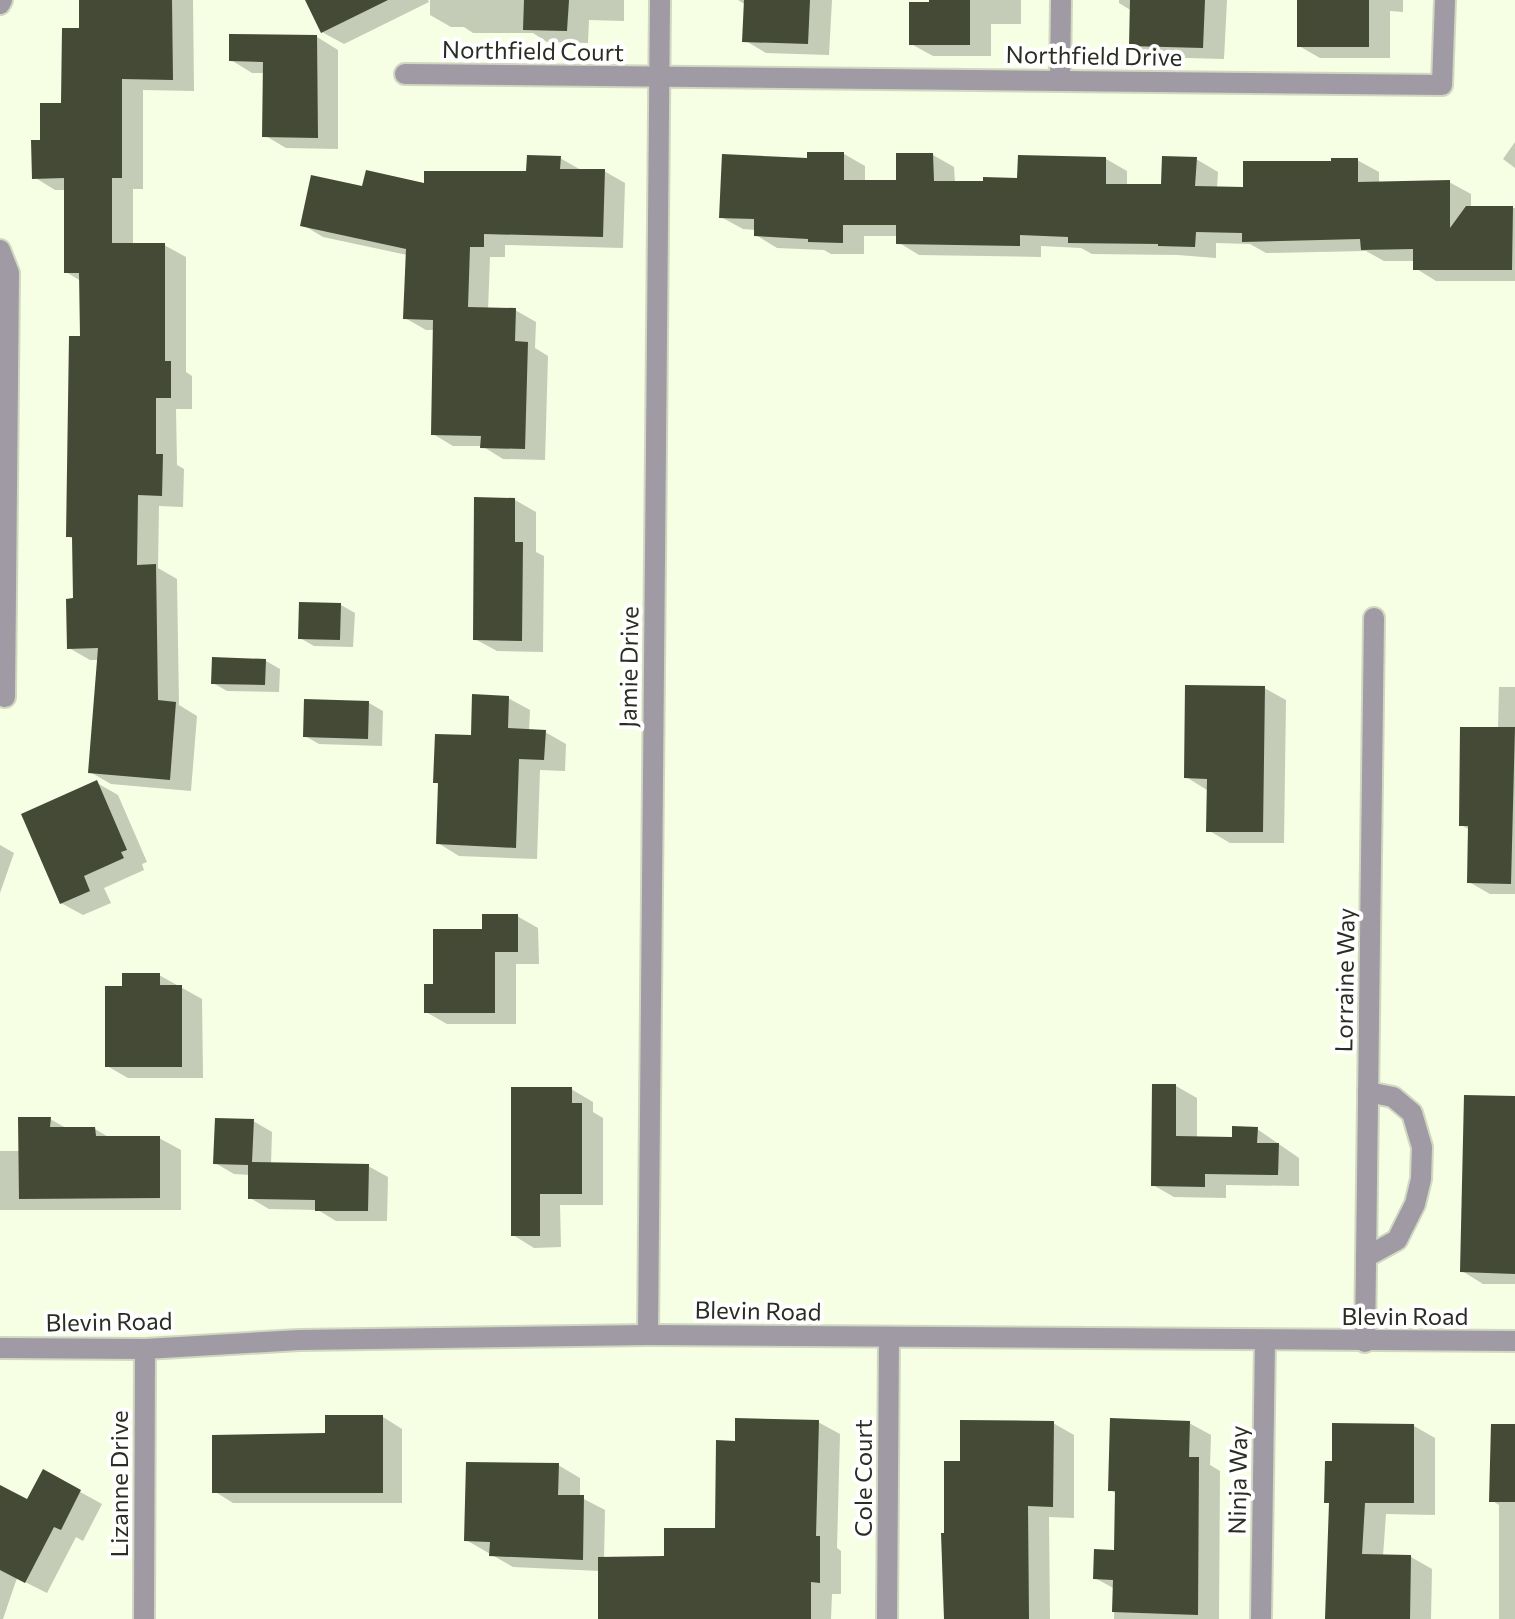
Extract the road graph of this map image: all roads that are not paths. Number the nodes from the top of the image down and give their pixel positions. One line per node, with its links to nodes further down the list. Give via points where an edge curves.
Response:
1 (660, 0): 5 (street, Jamie Drive)
2 (1061, 0): 6 (street)
3 (1445, 0): 6 (street, Northfield Drive, via 1442,85)
4 (405, 74): 5 (street, Northfield Court)
5 (659, 77): 6 (street, Northfield Drive); 12 (street, Jamie Drive)
6 (1060, 81)
7 (0, 250): 9 (street, via 9,273)
8 (1374, 618): 10 (street, Lorraine Way)
9 (5, 697)
10 (1368, 1092): 11 (street, Lorraine Way); 11 (street, via 1393,1097 1412,1113 1422,1147 1421,1179 1397,1240)
11 (1366, 1257): 16 (street, Lorraine Way)
12 (648, 1335): 13 (street, Blevin Road); 18 (street, Blevin Road, via 299,1340)
13 (889, 1337): 14 (street, Blevin Road); 20 (street, Cole Court)
14 (1265, 1341): 16 (street, Blevin Road); 21 (street, Ninja Way)
15 (1515, 1341): 16 (street, Blevin Road)
16 (1365, 1342)
17 (0, 1348): 18 (street, Blevin Road)
18 (145, 1349): 19 (street, Lizanne Drive)
19 (144, 1619)
20 (887, 1619)
21 (1261, 1619)

